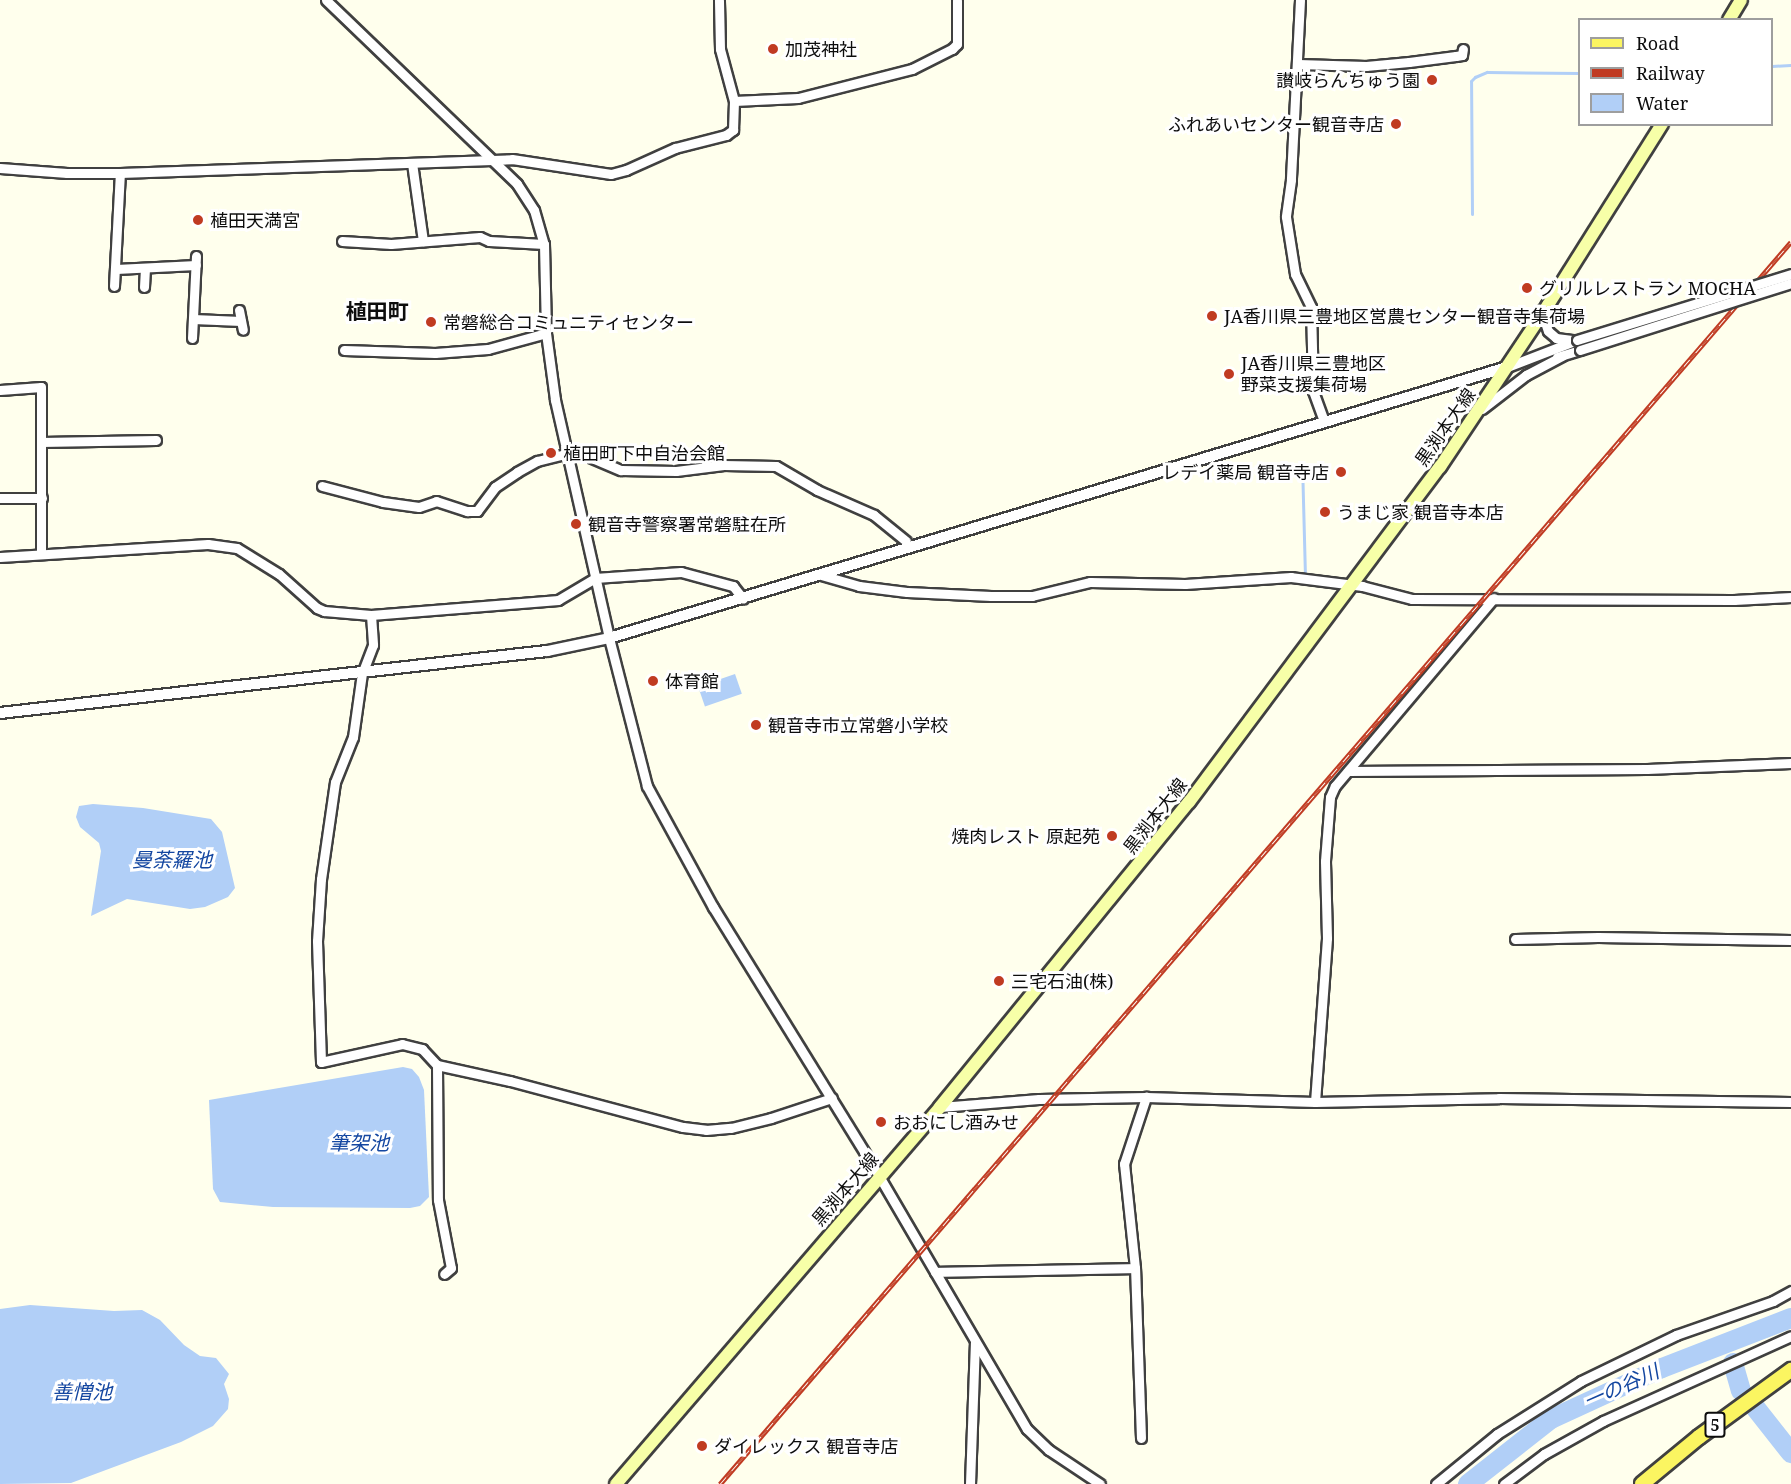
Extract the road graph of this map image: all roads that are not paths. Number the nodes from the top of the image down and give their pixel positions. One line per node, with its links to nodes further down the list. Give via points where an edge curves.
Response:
1 (326, 0): 11 (street)
2 (719, 0): 9 (street, via 720,50)
3 (957, 0): 9 (street, via 957,44 912,69 798,98)
4 (1299, 0): 8 (street)
5 (1742, 0): 6 (main road)
6 (1730, 18)
7 (1463, 49): 8 (street, via 1462,55 1456,57 1409,63)
8 (1298, 64): 37 (street, via 1286,217 1295,274 1311,306 1313,391)
9 (734, 101): 11 (street, via 733,130 726,135 675,148 611,174 512,159)
10 (1661, 126): 24 (main road, 黒渕本大線)
11 (493, 161): 12 (street); 17 (street, via 527,198 540,223)
12 (412, 163): 14 (street); 16 (street)
13 (0, 168): 14 (street)
14 (120, 173): 19 (street)
15 (342, 241): 16 (street)
16 (423, 241): 17 (street, via 480,237 489,241)
17 (544, 243): 27 (street)
18 (145, 268): 19 (street); 23 (street); 26 (street, via 196,261)
19 (116, 270): 22 (street)
20 (1791, 274): 30 (street, bridge)
21 (1791, 283): 30 (street, bridge)
22 (114, 286)
23 (144, 287)
24 (1548, 305): 28 (main road, 黒渕本大線); 30 (street, via 1548,331)
25 (239, 310): 26 (street, via 242,326)
26 (193, 319): 29 (street)
27 (546, 333): 31 (street, via 488,349 435,353); 40 (street)
28 (1527, 336): 33 (street, via 1525,353); 34 (main road, 黒渕本大線)
29 (192, 338)
30 (1578, 345): 32 (street); 33 (street)
31 (344, 350)
32 (1562, 356): 34 (street); 36 (street, via 1526,375)
33 (1534, 357): 34 (street)
34 (1507, 367): 36 (main road, 黒渕本大線); 37 (street)
35 (0, 390): 39 (street, via 41,387)
36 (1476, 414): 49 (main road, 黒渕本大線)
37 (1324, 421): 47 (street)
38 (156, 440): 39 (street)
39 (41, 442): 43 (street)
40 (567, 454): 41 (street, via 537,461 517,472 495,487 477,511 436,501 419,507 383,502); 44 (street, via 585,455 621,470 776,466 817,490 874,515); 48 (street)
41 (322, 486)
42 (0, 498): 43 (street)
43 (42, 498): 45 (street)
44 (906, 541)
45 (41, 554): 46 (street); 53 (street, via 208,544 237,548 279,574 317,608)
46 (0, 557)
47 (821, 575): 49 (street, via 869,587 991,596 1032,596 1090,582 1185,584 1291,577); 52 (street)
48 (595, 578): 52 (street, via 681,572 733,586); 53 (street, via 558,600); 54 (street)
49 (1352, 584): 51 (street, via 1412,600); 66 (main road, 黒渕本大線, via 1189,802)
50 (1791, 597): 51 (street)
51 (1494, 598): 58 (street)
52 (743, 599): 54 (street)
53 (371, 615): 55 (street, via 373,645)
54 (609, 638): 55 (street, via 547,651); 63 (street, via 638,760 657,807 713,907)
55 (362, 673): 56 (street); 61 (street, via 353,737 335,782 321,879 317,941 321,1062 402,1044 422,1049)
56 (0, 713)
57 (1791, 764): 58 (street)
58 (1348, 771): 64 (street, via 1330,797 1325,861 1327,938)
59 (1515, 939): 60 (street)
60 (1791, 940)
61 (437, 1065): 63 (street, via 706,1130 771,1118); 70 (street, via 438,1200 451,1268)
62 (1146, 1097): 64 (street); 66 (street); 68 (street, via 1124,1164)
63 (832, 1098): 67 (street)
64 (1315, 1102): 65 (street, via 1499,1098)
65 (1791, 1102)
66 (940, 1107): 67 (main road, 黒渕本大線)
67 (879, 1176): 69 (street); 76 (main road, 黒渕本大線)
68 (1135, 1268): 69 (street); 75 (street)
69 (935, 1272): 73 (street)
70 (444, 1274)
71 (1791, 1291): 79 (street, via 1676,1335 1581,1381 1497,1434)
72 (1791, 1336): 80 (street, via 1603,1421 1544,1454)
73 (975, 1342): 77 (street); 78 (street, via 1036,1441)
74 (1791, 1370): 81 (main road, 5)
75 (1141, 1438)
76 (616, 1484)
77 (970, 1484)
78 (1100, 1484)
79 (1436, 1484)
80 (1504, 1484)
81 (1642, 1484)

